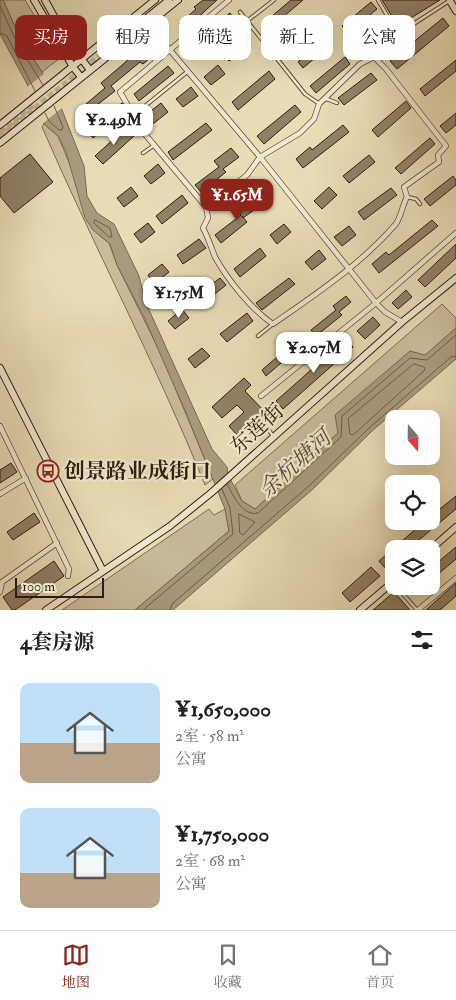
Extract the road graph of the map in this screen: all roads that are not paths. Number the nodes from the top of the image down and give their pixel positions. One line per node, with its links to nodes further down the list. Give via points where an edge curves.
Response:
1 (34, 0): 27 (street)
2 (45, 0): 13 (street)
3 (155, 0): 21 (street)
4 (162, 0): 5 (street, via 117,40)
5 (169, 0)
6 (178, 0): 14 (street)
7 (229, 0): 20 (street)
8 (274, 0): 17 (lane)
9 (378, 0): 16 (lane)
10 (451, 0): 11 (street); 18 (lane)
11 (456, 11)
12 (240, 12): 15 (lane)
13 (54, 15)
14 (158, 15)
15 (242, 15)
16 (387, 15)
17 (251, 18)
18 (415, 23)
19 (251, 26): 32 (lane, via 305,94)
20 (169, 50): 29 (street)
21 (87, 56)
22 (82, 60): 27 (street); 28 (street)
23 (102, 60): 28 (street)
24 (157, 60): 33 (street, via 120,92)
25 (368, 60): 32 (street)
26 (377, 60): 39 (street, via 446,146 438,155 439,162 404,187)
27 (73, 67): 30 (street); 34 (street)
28 (90, 70): 30 (street)
29 (188, 71): 33 (lane); 38 (street)
30 (82, 77): 35 (street)
31 (337, 103): 32 (lane, via 327,99)
32 (319, 104): 38 (street, via 314,119 300,133)
33 (134, 115): 36 (street)
34 (0, 125)
35 (0, 143)
36 (154, 145): 37 (lane); 41 (street)
37 (143, 153)
38 (260, 157): 41 (street, via 247,174); 43 (street)
39 (407, 197): 40 (lane, via 416,199); 43 (street, via 396,223)
40 (420, 204)
41 (206, 207): 47 (street, via 208,218 203,228 215,257 240,294)
42 (456, 233): 45 (street)
43 (349, 270): 45 (street); 47 (street)
44 (456, 278): 46 (street, 东莲街)
45 (376, 303): 46 (street); 50 (street)
46 (402, 322): 53 (street, 东莲街)
47 (273, 324): 48 (lane)
48 (258, 336)
49 (0, 368): 60 (street)
50 (261, 396)
51 (263, 422): 53 (lane)
52 (0, 426): 54 (street)
53 (273, 436): 60 (street, 东莲街, via 170,526)
54 (2, 438): 55 (street)
55 (26, 478): 56 (street); 59 (street)
56 (0, 494)
57 (456, 527): 58 (street)
58 (440, 541)
59 (57, 543): 61 (street, via 69,569); 64 (street, via 2,582)
60 (103, 570): 66 (street, 东莲街)
61 (68, 576)
62 (456, 578): 68 (street)
63 (385, 590): 67 (street)
64 (0, 592)
65 (405, 595): 68 (lane)
66 (46, 610)
67 (360, 610)
68 (418, 610)

